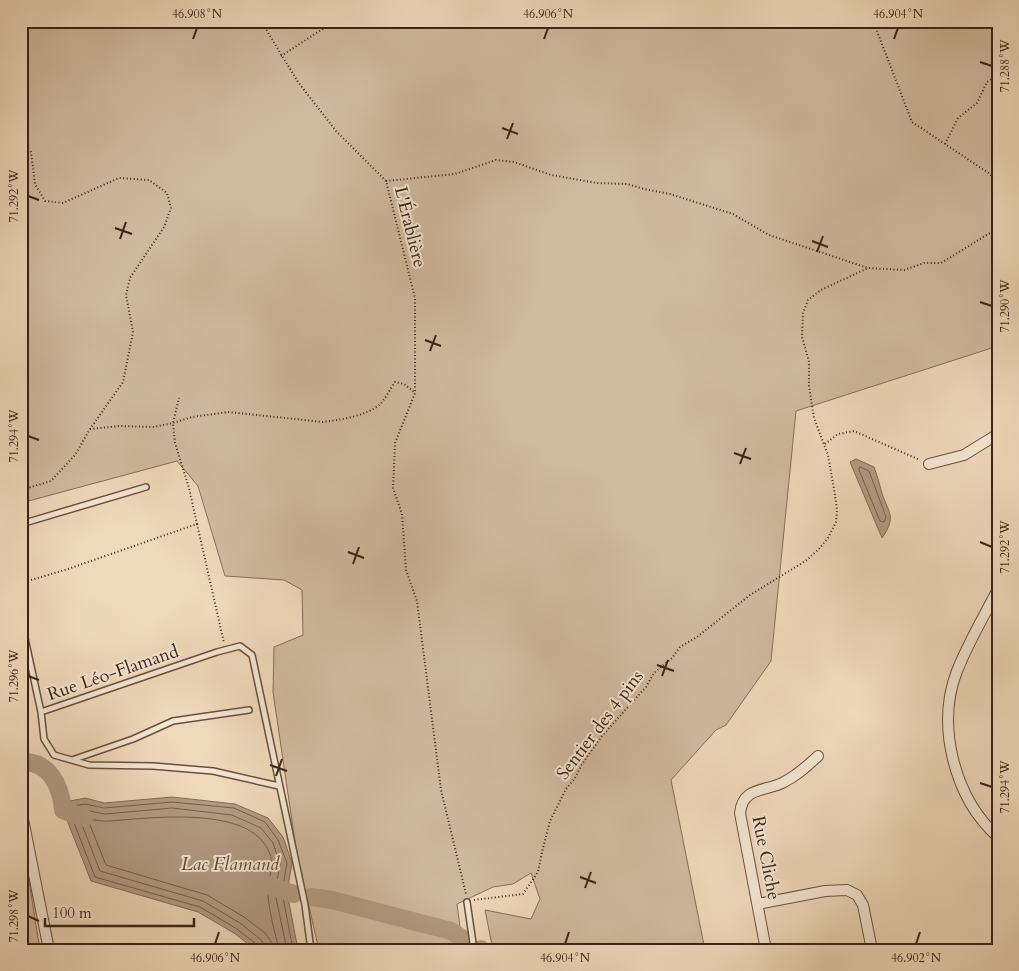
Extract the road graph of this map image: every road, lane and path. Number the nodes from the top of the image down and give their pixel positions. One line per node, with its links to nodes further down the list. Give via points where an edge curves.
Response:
1 (261, 21): 4 (path, L'Érablière)
2 (335, 21): 4 (path)
3 (873, 21): 7 (path, via 912,122)
4 (281, 56): 8 (path, L'Érablière, via 336,131)
5 (998, 76): 7 (path, via 987,82 977,103 958,118)
6 (21, 141): 15 (path, via 31,152 35,184 44,201 63,203 119,178 126,178 149,180 167,193 171,208 164,227 130,278 126,295 133,332 123,382)
7 (945, 144): 9 (path, via 990,174)
8 (386, 181): 11 (path, via 455,174 496,160 514,162 551,175 597,183 627,184 670,194 733,214 768,235); 12 (path, L'Érablière, via 415,298)
9 (998, 186)
10 (998, 228): 11 (path, Sentier des 4 pins, via 941,263 924,263 904,270)
11 (868, 268): 17 (path, Sentier des 4 pins, via 821,290 808,300 803,313 802,336 809,362 810,394 814,418)
12 (416, 393): 14 (path, via 395,382 380,404 337,421 228,412); 34 (path, via 395,443 392,488 402,514 406,570 417,601 441,790)
13 (179, 398): 14 (path)
14 (173, 423): 15 (path); 22 (path)
15 (90, 429): 20 (path, via 75,455 51,481)
16 (998, 434): 18 (street, via 964,454)
17 (824, 444): 18 (path, via 838,434 854,431); 34 (path, Sentier des 4 pins, via 837,509 836,522 824,543 807,560 750,595 680,647 654,673 646,687 602,736 566,789 550,821 538,872 523,894)
18 (929, 464)
19 (146, 487): 21 (lane)
20 (21, 490)
21 (21, 524)
22 (196, 524): 23 (path); 26 (path)
23 (21, 583)
24 (998, 589): 33 (street, via 956,672 949,730 952,758 963,788 975,810)
25 (21, 620): 28 (lane, Rue Léo-Flamand)
26 (226, 650): 28 (lane, Rue Léo-Flamand); 31 (lane, Rue Léo-Flamand, via 240,646 252,655)
27 (249, 710): 30 (lane, via 173,721)
28 (41, 712): 30 (lane, via 44,739 54,756)
29 (818, 756): 35 (street, Rue Cliche, via 800,774 752,793 741,805)
30 (72, 760): 31 (lane, via 89,765 214,771)
31 (279, 786): 37 (lane, via 305,905)
32 (21, 809): 36 (street)
33 (998, 837)
34 (467, 902): 38 (lane)
35 (758, 904): 39 (street, Rue Cliche); 40 (street, via 847,890 857,895 863,905)
36 (49, 950)
37 (311, 950)
38 (474, 950)
39 (766, 950)
40 (872, 950)

